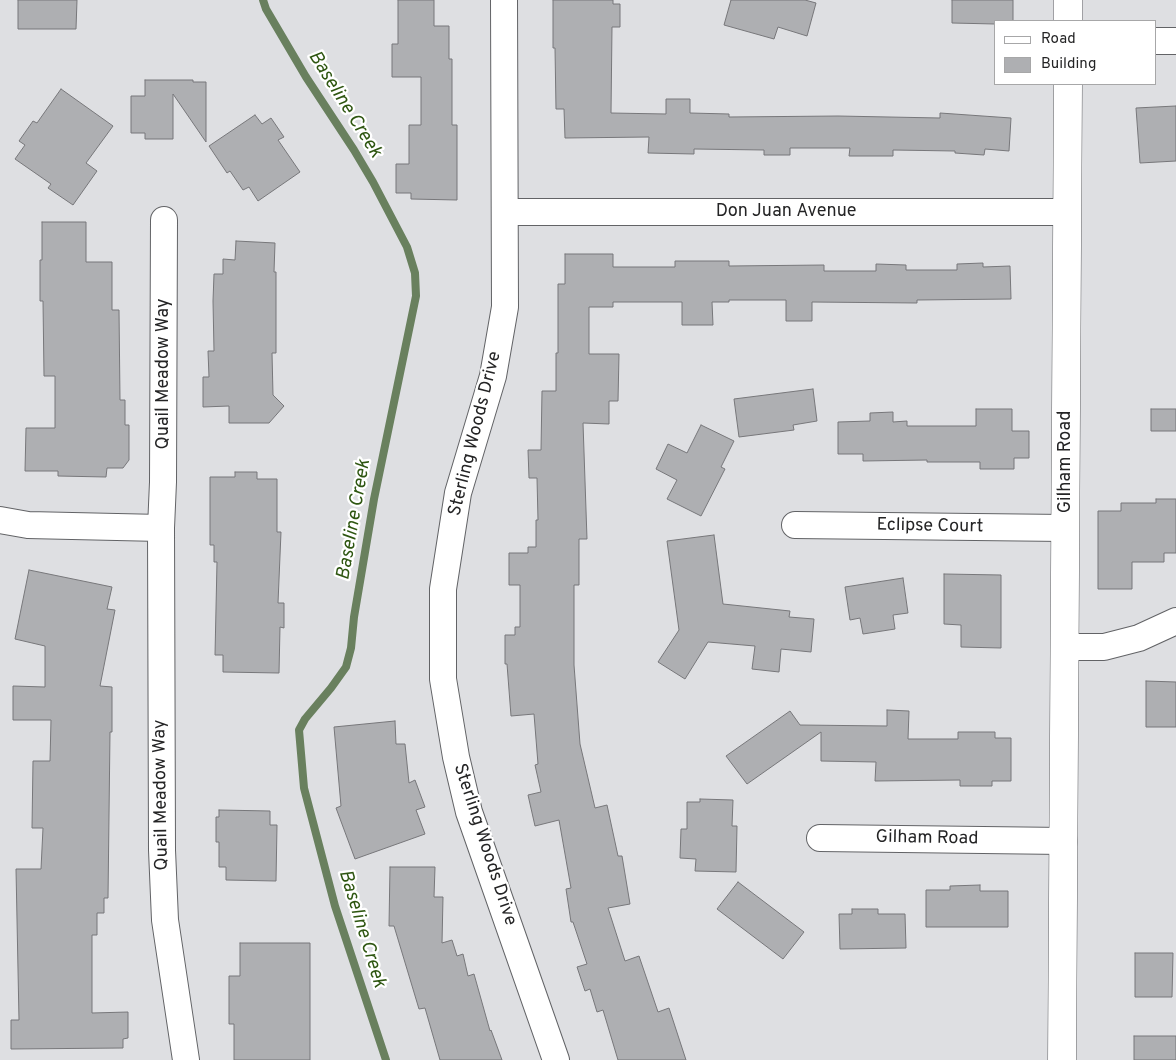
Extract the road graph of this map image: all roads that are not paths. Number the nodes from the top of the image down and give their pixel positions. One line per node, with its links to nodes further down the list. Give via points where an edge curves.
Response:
1 (504, 0): 7 (street, Sterling Woods Drive)
2 (1068, 0): 3 (street)
3 (1068, 20)
4 (1156, 40): 5 (street)
5 (1176, 41)
6 (1068, 85): 8 (street, Gilham Road)
7 (505, 212): 8 (street, Don Juan Avenue); 19 (street, Sterling Woods Drive, via 505,306 494,376 458,493 443,590 443,678 469,812)
8 (1067, 212): 13 (street, Gilham Road)
9 (164, 220): 12 (street, Quail Meadow Way)
10 (0, 520): 12 (street, via 28,525)
11 (795, 525): 13 (street, Eclipse Court)
12 (160, 528): 18 (street, Quail Meadow Way, via 165,920)
13 (1066, 528): 15 (street, Gilham Road)
14 (1176, 620): 15 (street, via 1139,638 1104,647)
15 (1065, 647): 17 (street, Gilham Road)
16 (820, 838): 17 (street, Gilham Road)
17 (1064, 841): 20 (street, Gilham Road)
18 (186, 1060)
19 (556, 1060)
20 (1062, 1060)

